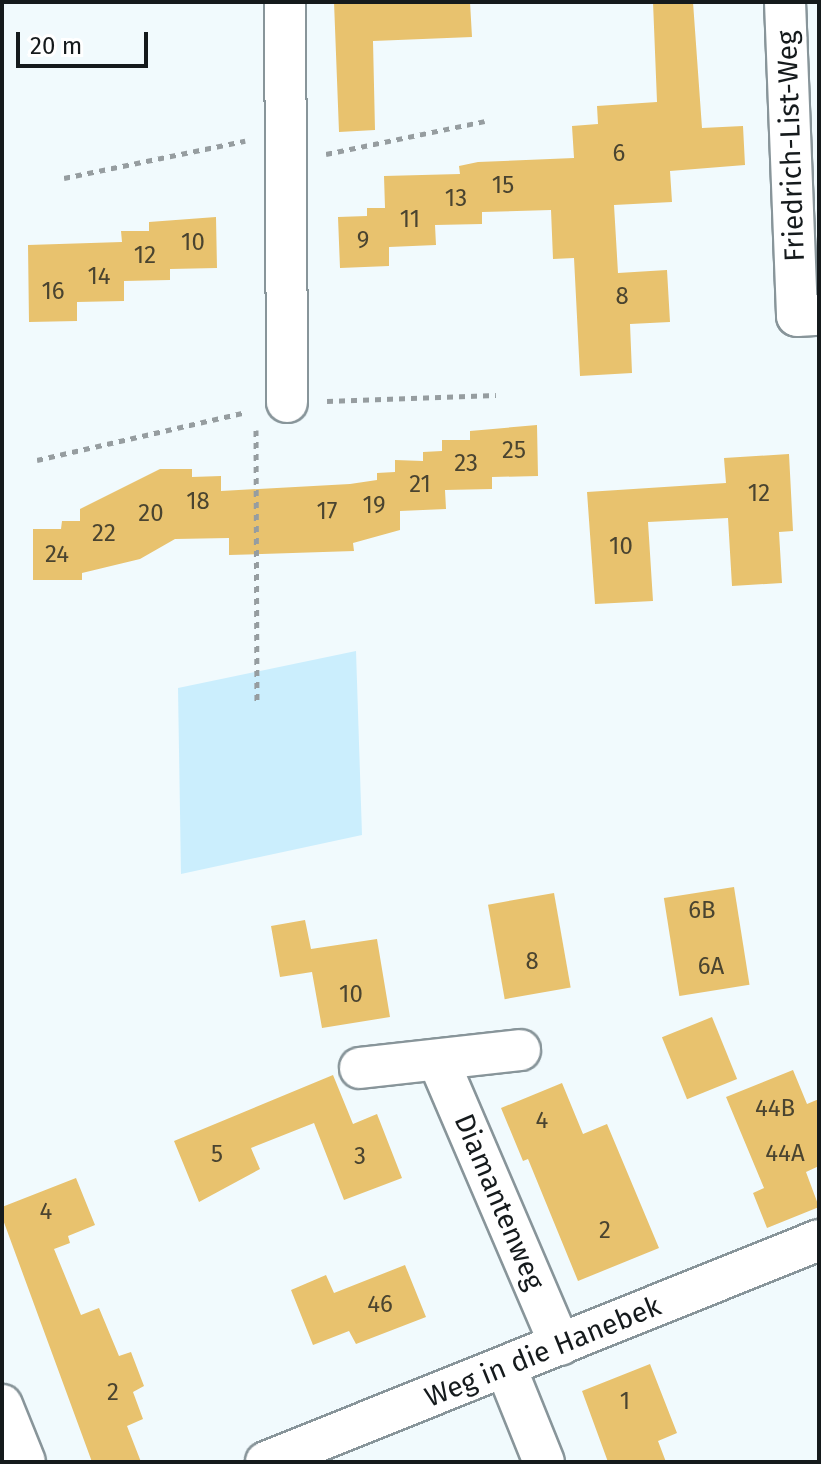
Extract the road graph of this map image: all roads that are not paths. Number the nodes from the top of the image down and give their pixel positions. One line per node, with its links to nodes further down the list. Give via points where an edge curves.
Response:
1 (285, 2): 4 (street)
2 (785, 2): 3 (street, Friedrich-List-Weg, via 797,316)
3 (819, 315)
4 (287, 402)
5 (520, 1050): 6 (street)
6 (438, 1060): 7 (street); 9 (street, Diamantenweg)
7 (360, 1068)
8 (819, 1240): 9 (street, Weg in die Hanebek)
9 (560, 1345): 10 (street, Weg in die Hanebek)
10 (506, 1368): 13 (street, Weg in die Hanebek); 14 (street)
11 (2, 1405): 12 (street)
12 (25, 1462)
13 (266, 1462)
14 (544, 1462)

